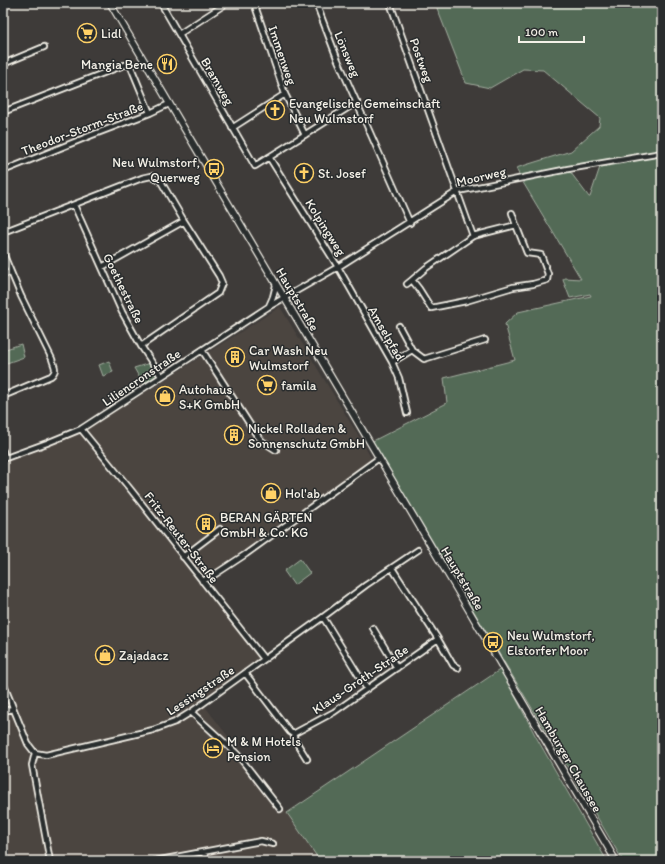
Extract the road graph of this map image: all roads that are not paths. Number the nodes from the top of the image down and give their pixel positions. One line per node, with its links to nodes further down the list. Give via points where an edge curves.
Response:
1 (8, 3): 7 (street)
2 (110, 3): 14 (main road, Hauptstraße)
3 (227, 3): 9 (street)
4 (254, 3): 12 (street, Immenweg)
5 (316, 3): 13 (street, Lönsweg)
6 (390, 3): 22 (street, Postweg)
7 (3, 5)
8 (163, 7): 9 (street, Bramweg)
9 (179, 34): 17 (street, Bramweg)
10 (44, 47): 11 (street)
11 (3, 64)
12 (285, 94): 17 (street); 18 (street, Immenweg)
13 (357, 102): 18 (street); 26 (street, Lönsweg)
14 (169, 104): 16 (street, Theodor-Storm-Straße); 36 (main road, Hauptstraße)
15 (3, 112): 16 (street, via 129,65)
16 (150, 113): 21 (street, Theodor-Storm-Straße)
17 (232, 128): 20 (street, Bramweg, via 255,166)
18 (305, 135): 20 (street)
19 (662, 153): 22 (street, Moorweg)
20 (269, 157): 32 (street, Kolpingweg)
21 (3, 171)
22 (458, 192): 26 (street, Moorweg); 29 (street, Postweg)
23 (74, 205): 25 (street, via 151,176 160,180); 28 (street); 31 (street, Goethestraße)
24 (512, 213): 27 (street)
25 (184, 221): 31 (street); 42 (street, via 222,283 218,294)
26 (410, 223): 32 (street, Moorweg)
27 (516, 225): 29 (street); 35 (street, via 527,253 541,255 548,274 547,280 431,308)
28 (3, 232)
29 (473, 236): 35 (street)
30 (3, 253): 33 (street)
31 (102, 267): 42 (street, Goethestraße)
32 (338, 267): 38 (street, Moorweg); 45 (street, Amselpfad)
33 (10, 272): 34 (street); 47 (street, via 52,358 55,372)
34 (3, 275)
35 (412, 280): 37 (street)
36 (276, 284): 38 (main road, Hauptstraße); 39 (street)
37 (407, 284)
38 (284, 298): 39 (street, Liliencronstraße); 52 (main road, Hauptstraße)
39 (268, 307): 43 (street, Liliencronstraße)
40 (399, 326): 44 (street)
41 (485, 340): 44 (street, via 424,359)
42 (141, 346): 46 (street, Goethestraße)
43 (202, 350): 46 (street, Liliencronstraße); 50 (street, via 256,434)
44 (412, 350): 45 (street)
45 (392, 362): 48 (street, Amselpfad, via 399,378)
46 (161, 376): 49 (street, Liliencronstraße)
47 (3, 396)
48 (407, 413)
49 (81, 429): 53 (street, Liliencronstraße); 56 (street, Fritz-Reuter-Straße)
50 (276, 450)
51 (3, 451): 53 (street)
52 (379, 458): 58 (street, via 211,578); 65 (main road, Hauptstraße)
53 (4, 459)
54 (220, 529): 56 (street)
55 (418, 550): 57 (street, Lessingstraße)
56 (183, 557): 58 (street, Fritz-Reuter-Straße)
57 (392, 568): 59 (street, Lessingstraße); 61 (street)
58 (202, 581): 62 (street, Fritz-Reuter-Straße)
59 (323, 617): 62 (street, Lessingstraße); 68 (street)
60 (373, 628): 63 (street)
61 (438, 639): 63 (street, Klaus-Groth-Straße); 64 (street, via 453,665)
62 (264, 659): 66 (street, Lessingstraße)
63 (397, 668): 68 (street, Klaus-Groth-Straße)
64 (458, 668)
65 (504, 669): 81 (main road, Hamburger Chaussee)
66 (245, 673): 71 (street, Lessingstraße); 72 (street)
67 (3, 683): 69 (street)
68 (368, 689): 72 (street, Klaus-Groth-Straße, via 334,712)
69 (13, 709): 70 (street); 73 (street, via 28,744)
70 (3, 711)
71 (191, 712): 73 (street, Lessingstraße, via 175,722 153,730 46,755); 75 (street, via 237,754)
72 (293, 734): 74 (street)
73 (35, 753): 78 (street, via 32,765)
74 (307, 759)
75 (280, 809)
76 (273, 844): 77 (street, via 261,841)
77 (204, 852): 79 (street); 80 (street)
78 (50, 861)
79 (155, 861)
80 (206, 861)
81 (616, 861)

